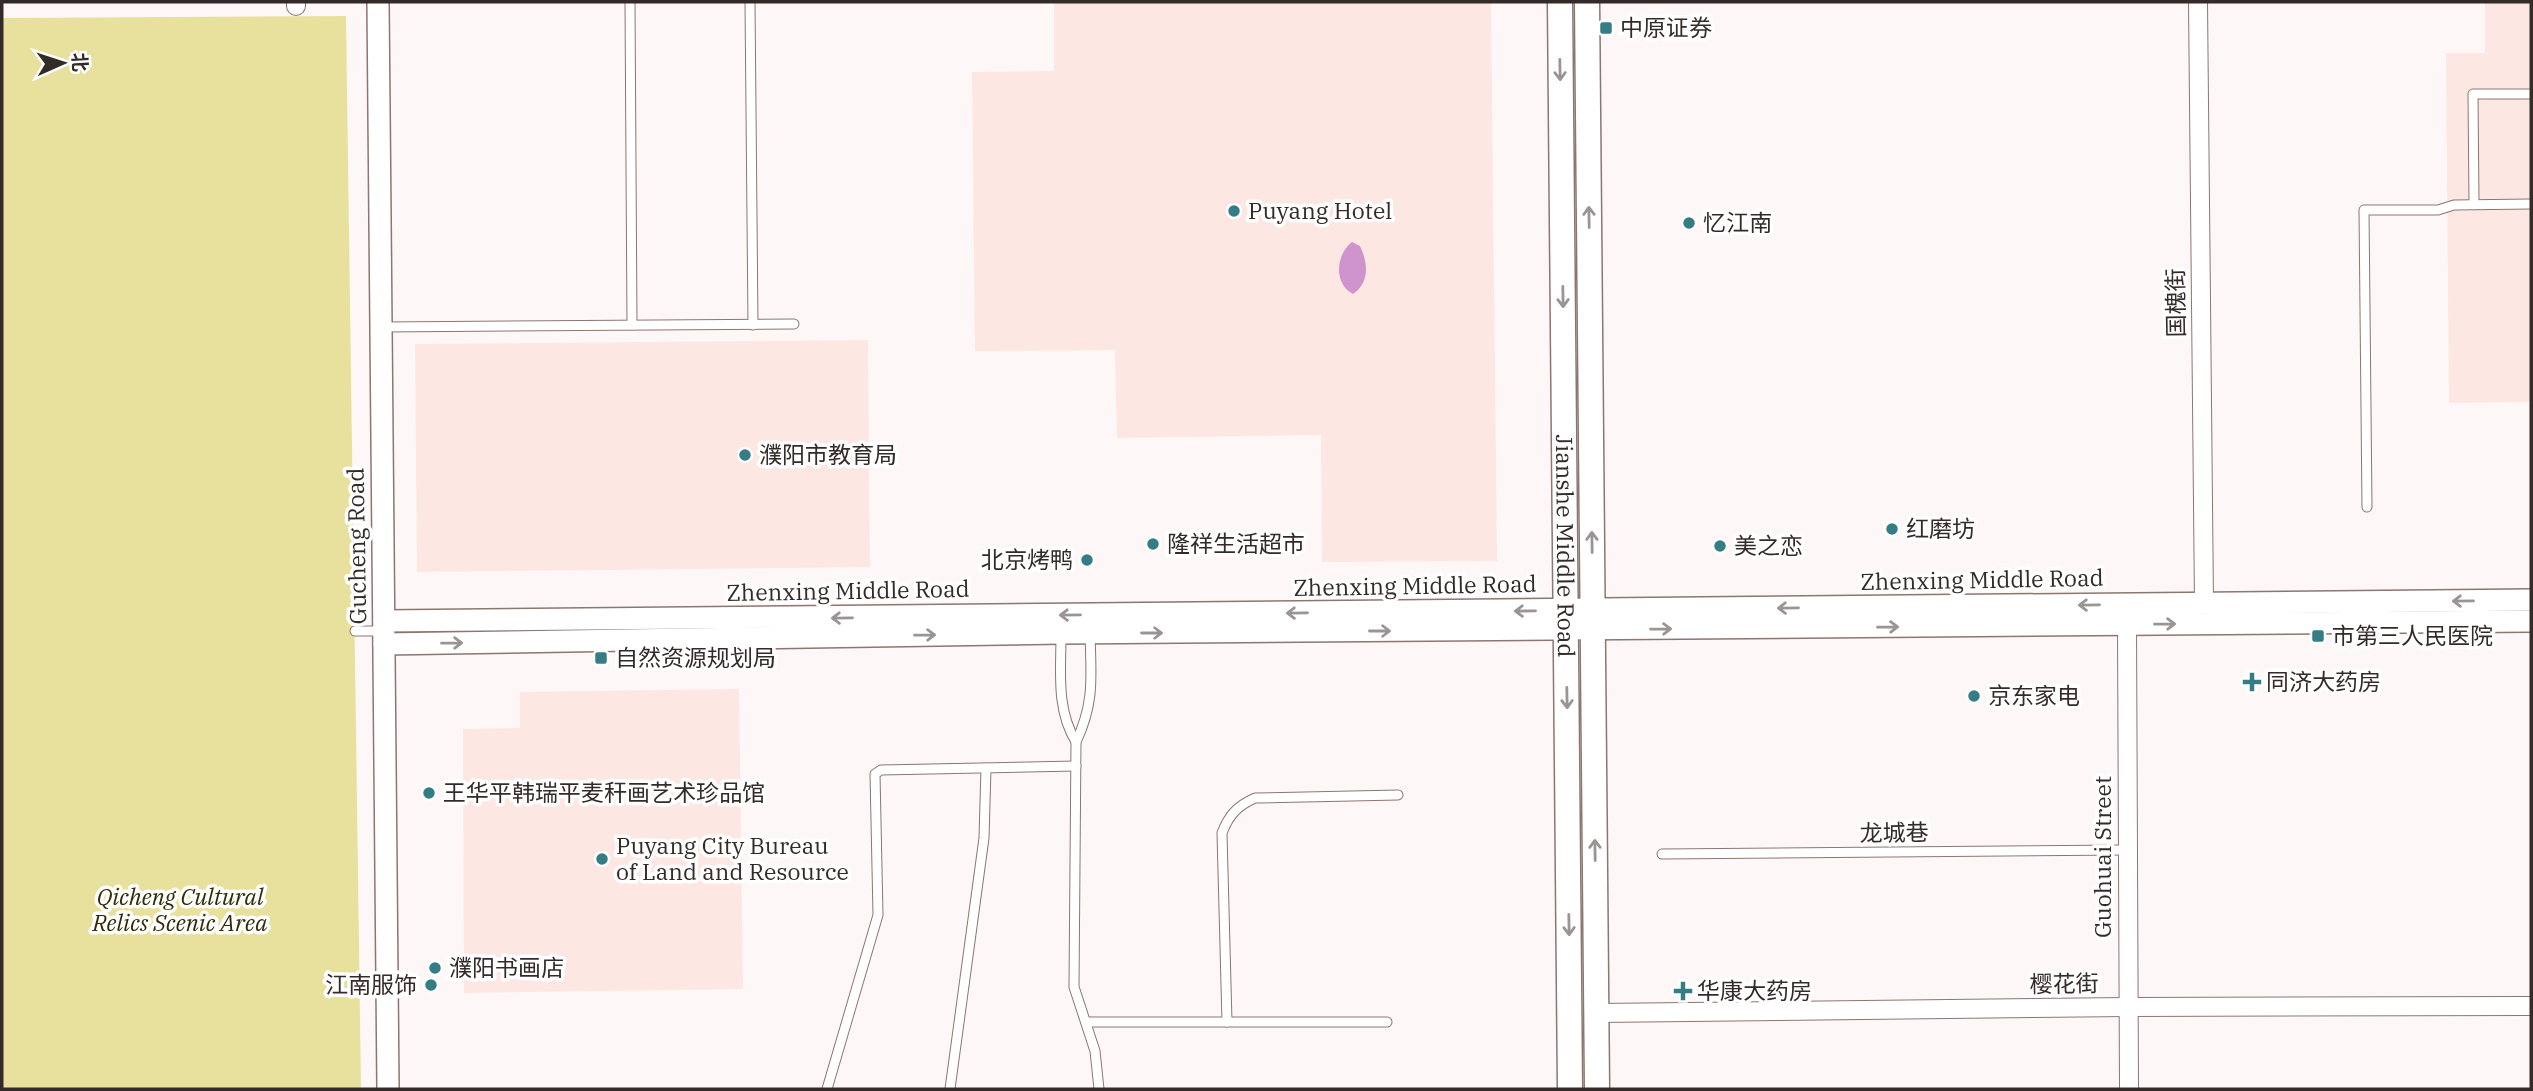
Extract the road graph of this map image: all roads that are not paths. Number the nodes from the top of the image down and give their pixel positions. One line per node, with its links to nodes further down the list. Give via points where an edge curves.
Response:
1 (378, 2): 13 (street, Gucheng Road)
2 (630, 2): 11 (lane)
3 (750, 2): 12 (lane)
4 (1560, 2): 17 (main road, Jianshe Middle Road, one-way to 17)
5 (1587, 2): 18 (main road, Jianshe Middle Road, one-way to 5)
6 (2198, 2): 16 (street, 国槐街)
7 (2531, 94): 8 (lane, via 2473,94)
8 (2474, 204): 9 (lane); 14 (lane, via 2438,210 2364,210)
9 (2531, 204)
10 (794, 324): 12 (lane)
11 (632, 325): 12 (lane); 13 (lane)
12 (753, 325)
13 (381, 327): 22 (street, Gucheng Road)
14 (2367, 507)
15 (2531, 600): 16 (street, Zhenxing Middle Road, one-way to 16)
16 (2204, 603): 18 (street, Zhenxing Middle Road, one-way to 18)
17 (1566, 620): 18 (street, Zhenxing Middle Road); 22 (street, Zhenxing Middle Road, one-way to 22); 24 (street, Zhenxing Middle Road, one-way to 17); 41 (main road, Jianshe Middle Road, one-way to 41)
18 (1593, 620): 20 (street, Zhenxing Middle Road, one-way to 20); 33 (main road, Jianshe Middle Road, one-way to 18)
19 (2531, 621): 20 (street, Zhenxing Middle Road, one-way to 19)
20 (2127, 625): 29 (street, Guohuai Street)
21 (355, 631): 22 (lane)
22 (384, 632): 23 (street, Zhenxing Middle Road, one-way to 23); 37 (street, Gucheng Road)
23 (1061, 633): 24 (street, Zhenxing Middle Road); 25 (lane, via 1063,712)
24 (1090, 633): 25 (lane, via 1091,694)
25 (1076, 742): 26 (lane)
26 (1076, 766): 27 (lane); 36 (lane, via 1074,987)
27 (986, 768): 38 (lane, via 881,770 875,774 878,915); 39 (lane, via 984,838)
28 (1398, 795): 34 (lane, via 1255,798 1229,816 1222,833)
29 (2127, 850): 30 (lane, 龙城巷); 32 (street, Guohuai Street)
30 (1662, 854)
31 (2531, 1006): 32 (street, 樱花街)
32 (2128, 1007): 33 (street, 樱花街); 43 (street, Guohuai Street)
33 (1597, 1013): 42 (main road, Jianshe Middle Road)
34 (1227, 1022): 35 (lane); 36 (lane)
35 (1387, 1022)
36 (1087, 1023): 40 (lane)
37 (388, 1089)
38 (827, 1089)
39 (950, 1089)
40 (1099, 1089)
41 (1570, 1089)
42 (1597, 1089)
43 (2129, 1089)

